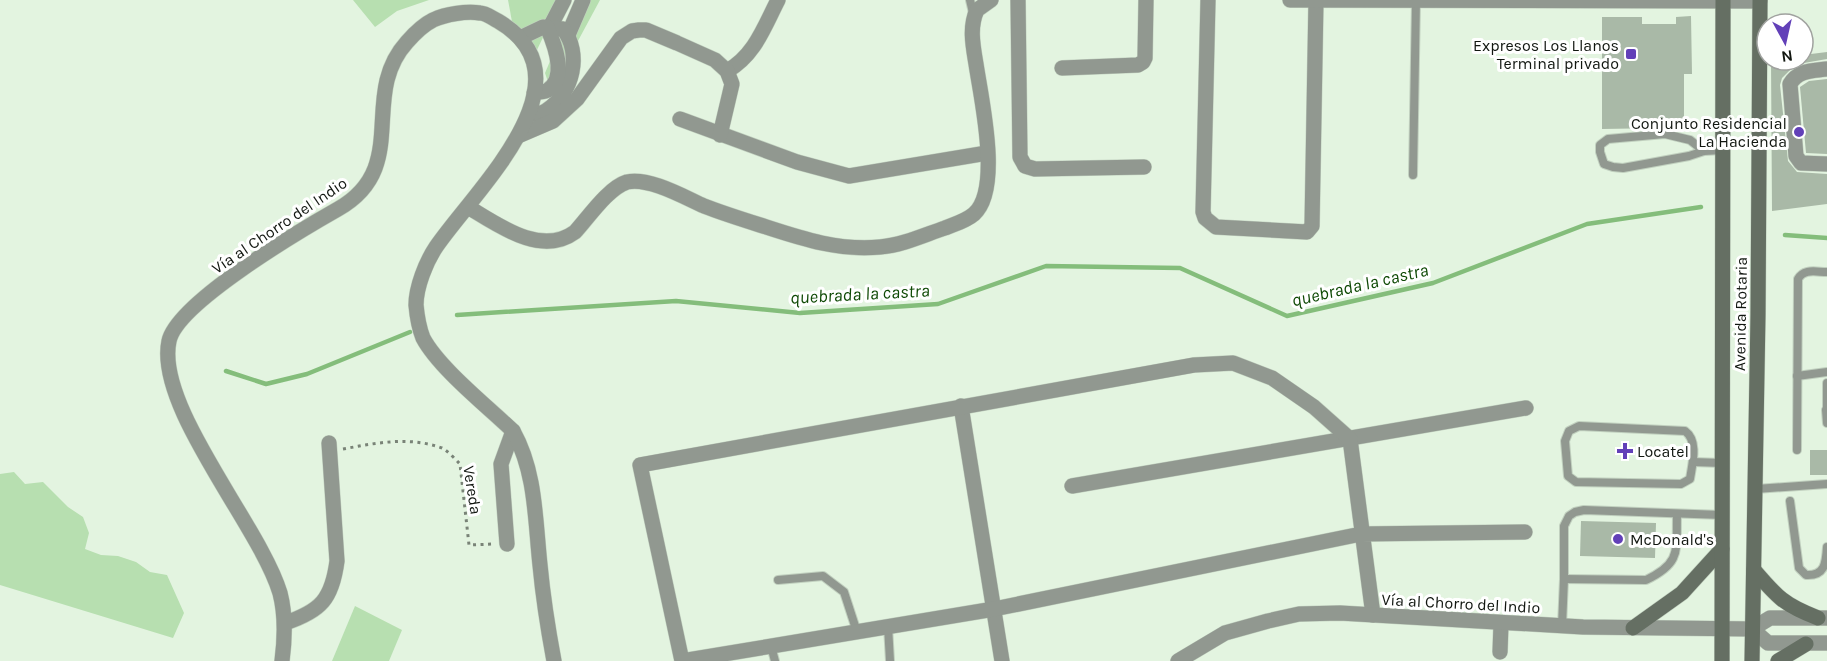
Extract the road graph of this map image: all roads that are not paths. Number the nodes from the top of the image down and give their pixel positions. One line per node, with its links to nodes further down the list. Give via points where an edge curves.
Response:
1 (564, 0): 17 (street)
2 (583, 0): 18 (street)
3 (778, 0): 22 (street, via 752,51)
4 (969, 0): 16 (lane)
5 (991, 0): 16 (street)
6 (1018, 0): 32 (street, via 1020,157 1025,166)
7 (1145, 0): 8 (street); 20 (street, via 1143,62)
8 (1152, 0)
9 (1208, 0): 11 (street, via 1205,218 1216,227 1307,232 1312,226)
10 (1290, 0): 11 (street)
11 (1316, 0): 12 (street)
12 (1416, 0): 13 (street); 33 (lane)
13 (1558, 0): 14 (street)
14 (1723, 1): 15 (street); 28 (main road, Avenida Rotaria)
15 (1760, 1): 51 (main road, Avenida Rotaria)
16 (974, 17): 30 (street, via 973,46)
17 (548, 27): 18 (street, via 563,29); 19 (street); 23 (street, via 558,70 548,90)
18 (568, 35): 24 (street, via 574,65 571,78 555,104 545,112)
19 (520, 38): 23 (street, Vía al Chorro del Indio, via 533,56); 66 (street, Vía al Chorro del Indio, via 483,12 432,20 417,32 399,52 387,78 379,159 370,182 352,201 297,232 198,301 171,333 171,380 199,444 276,581)
20 (1062, 68)
21 (1827, 69): 31 (street, via 1802,72 1790,84 1797,156 1801,163)
22 (727, 71): 26 (street, via 732,84); 27 (street, via 715,60 677,43 646,30 632,31 621,38 577,99 554,121)
23 (534, 93): 24 (street, Vía al Chorro del Indio)
24 (529, 114): 27 (street, Vía al Chorro del Indio)
25 (680, 119): 26 (street)
26 (720, 135): 30 (street, via 849,176)
27 (518, 136): 34 (street, Vía al Chorro del Indio)
28 (1723, 150): 29 (lane); 48 (main road, Avenida Rotaria)
29 (1704, 151): 29 (lane, via 1690,140 1665,134 1608,139 1600,145 1604,164 1623,168)
30 (987, 153): 34 (street, via 986,195 974,214 899,244 881,247 812,242 643,181 616,187 575,232 560,240 540,242 503,228)
31 (1827, 164)
32 (1144, 167)
33 (1413, 175)
34 (468, 207): 43 (street, Vía al Chorro del Indio, via 434,250 422,278 416,302 420,329 433,354)
35 (1827, 272): 37 (lane, via 1805,272 1798,279)
36 (1827, 372): 37 (lane)
37 (1797, 376): 46 (lane)
38 (1827, 383): 41 (lane)
39 (961, 406): 44 (street, via 1194,364 1233,363 1272,378 1314,407); 63 (street); 77 (street, via 640,465 682,661)
40 (1526, 408): 44 (street)
41 (1827, 410): 42 (lane)
42 (1827, 423)
43 (513, 430): 57 (street, via 501,464); 79 (street, Vía al Chorro del Indio, via 528,464)
44 (1350, 439): 50 (street); 56 (street)
45 (329, 447): 66 (street, via 335,580 316,609)
46 (1797, 450)
47 (1693, 462): 47 (lane, via 1693,444 1685,430 1579,426 1569,431 1565,441 1568,476 1576,482 1681,484 1690,479); 48 (lane)
48 (1722, 463): 54 (main road, Avenida Rotaria)
49 (1827, 484): 51 (lane)
50 (1072, 486)
51 (1756, 489): 60 (main road, Avenida Rotaria)
52 (1790, 501): 58 (lane, via 1799,568 1806,575 1821,572 1826,564)
53 (1677, 515): 54 (lane); 61 (lane, via 1675,557 1657,574 1646,580); 61 (lane, via 1575,512 1564,526)
54 (1722, 515): 59 (main road, Avenida Rotaria)
55 (1525, 532): 56 (street)
56 (1361, 534): 63 (street); 64 (street)
57 (507, 544)
58 (1827, 546)
59 (1722, 549): 70 (main road, via 1682,593); 71 (main road, Avenida Rotaria)
60 (1754, 570): 65 (main road, via 1779,598); 72 (main road, Avenida Rotaria)
61 (1564, 579): 69 (lane)
62 (778, 580): 73 (lane, via 823,576 844,592)
63 (994, 609): 68 (street); 81 (street)
64 (1373, 615): 67 (street, Vía al Chorro del Indio); 82 (street, Vía al Chorro del Indio, via 1299,614 1268,621 1225,633)
65 (1822, 618): 72 (street, via 1770,618)
66 (285, 623): 78 (street, Vía al Chorro del Indio)
67 (1501, 624): 69 (street, Vía al Chorro del Indio); 76 (street)
68 (888, 626): 73 (street); 80 (lane)
69 (1562, 626): 70 (street, Vía al Chorro del Indio)
70 (1633, 628): 71 (street, Vía al Chorro del Indio)
71 (1722, 629): 72 (street, Vía al Chorro del Indio); 83 (main road, Avenida Rotaria)
72 (1752, 629): 74 (street, via 1768,643); 84 (main road, Avenida Rotaria)
73 (857, 632): 77 (street)
74 (1806, 644): 75 (street); 85 (main road)
75 (1827, 644)
76 (1500, 652)
77 (773, 654)
78 (282, 661)
79 (554, 661)
80 (890, 661)
81 (1002, 661)
82 (1178, 661)
83 (1722, 661)
84 (1752, 661)
85 (1778, 661)

